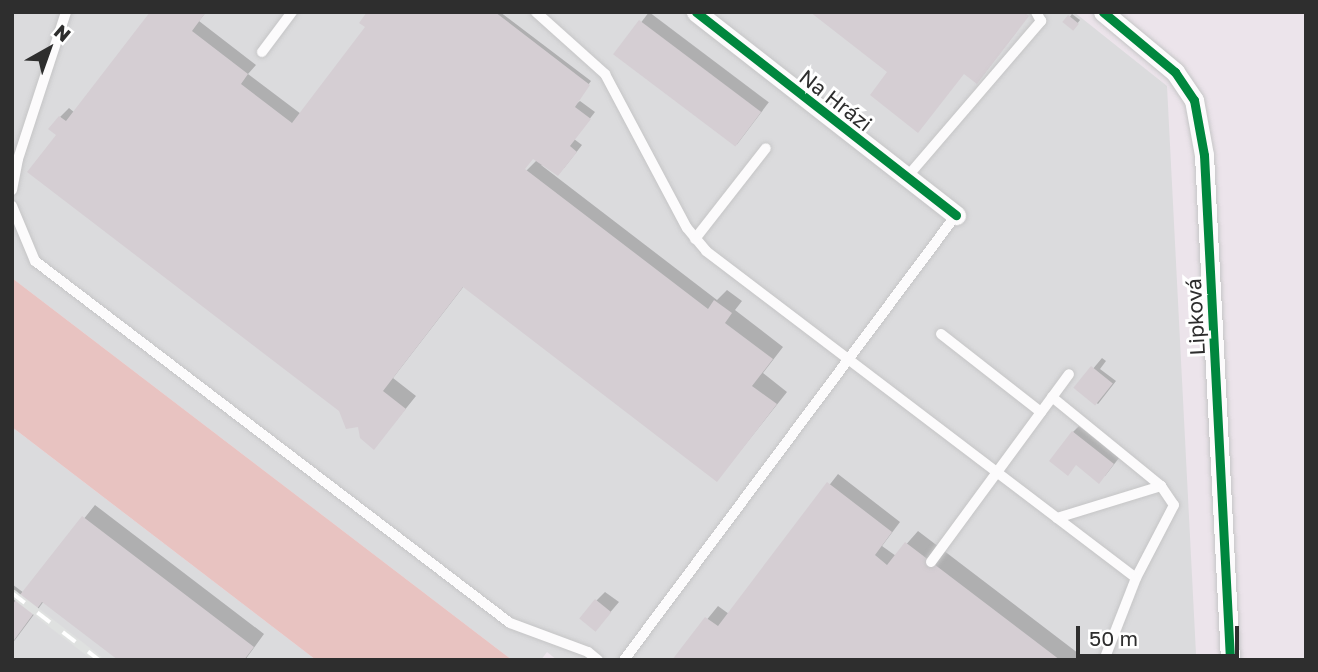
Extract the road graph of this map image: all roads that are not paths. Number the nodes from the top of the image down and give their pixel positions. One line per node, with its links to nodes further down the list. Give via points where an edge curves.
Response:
1 (66, 12): 10 (lane)
2 (292, 12): 7 (lane)
3 (536, 12): 13 (lane, via 605,74)
4 (695, 12): 9 (street, Na Hrázi)
5 (1036, 12): 9 (lane, via 1041,21)
6 (1103, 12): 27 (street, Lipková, via 1175,72 1194,100 1204,155)
7 (262, 52)
8 (765, 148): 13 (lane)
9 (907, 177): 12 (street, Na Hrázi)
10 (12, 190)
11 (12, 206): 24 (lane, via 35,261 510,623)
12 (956, 215): 15 (lane)
13 (695, 239): 15 (lane)
14 (942, 334): 18 (lane)
15 (848, 359): 19 (lane); 25 (lane)
16 (1069, 374): 17 (lane)
17 (1052, 397): 18 (lane); 20 (lane)
18 (1041, 412): 19 (lane)
19 (998, 473): 21 (lane); 22 (lane)
20 (1161, 486): 21 (lane); 23 (lane, via 1174,505)
21 (1058, 518): 23 (lane)
22 (931, 562)
23 (1136, 578): 26 (lane)
24 (598, 660)
25 (624, 660)
26 (1104, 660)
27 (1230, 660)

